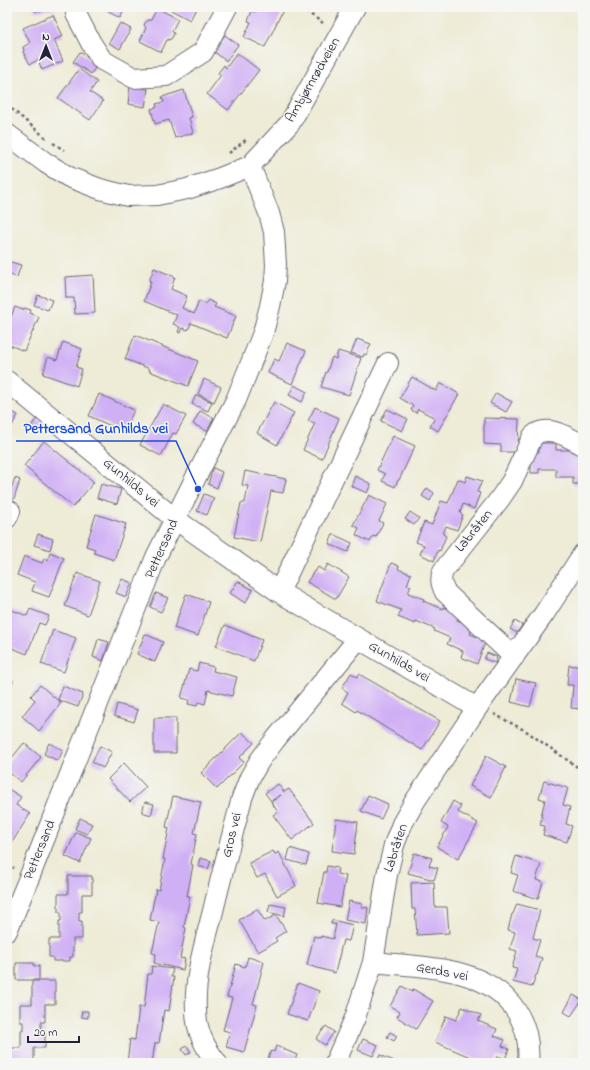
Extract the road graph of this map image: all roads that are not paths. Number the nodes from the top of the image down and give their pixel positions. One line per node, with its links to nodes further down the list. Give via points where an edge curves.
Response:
1 (76, 7): 2 (street, via 76,14 102,60 134,78 166,76 202,52)
2 (227, 7)
3 (355, 7): 5 (street, Ambjørnrødveien, via 290,122)
4 (7, 134): 5 (street, Ambjørnrødveien, via 69,177 128,196 157,195 187,189)
5 (250, 166): 9 (street, Pettersand, via 269,212 274,232 276,273 270,306 263,333 236,400)
6 (388, 363): 11 (street)
7 (7, 381): 9 (street, Gunhilds vei)
8 (583, 445): 13 (street, Labråten, via 550,431 537,432 512,481 441,576 445,592)
9 (175, 519): 11 (street, Gunhilds vei); 15 (street, Pettersand, via 156,557)
10 (583, 554): 13 (street, Labråten)
11 (279, 592): 12 (street, Gunhilds vei)
12 (358, 639): 14 (street, Gunhilds vei); 17 (street, Gros vei, via 260,760 242,798 206,936 196,993 196,1010 203,1042)
13 (514, 657): 14 (street, Labråten)
14 (477, 708): 16 (street, Labråten, via 402,824 387,875)
15 (7, 931)
16 (373, 962): 18 (street, Labråten, via 355,1018); 19 (street, Gerds vei, via 457,972 495,988 508,1000 522,1022 528,1044)
17 (217, 1063)
18 (335, 1063)
19 (528, 1063)

